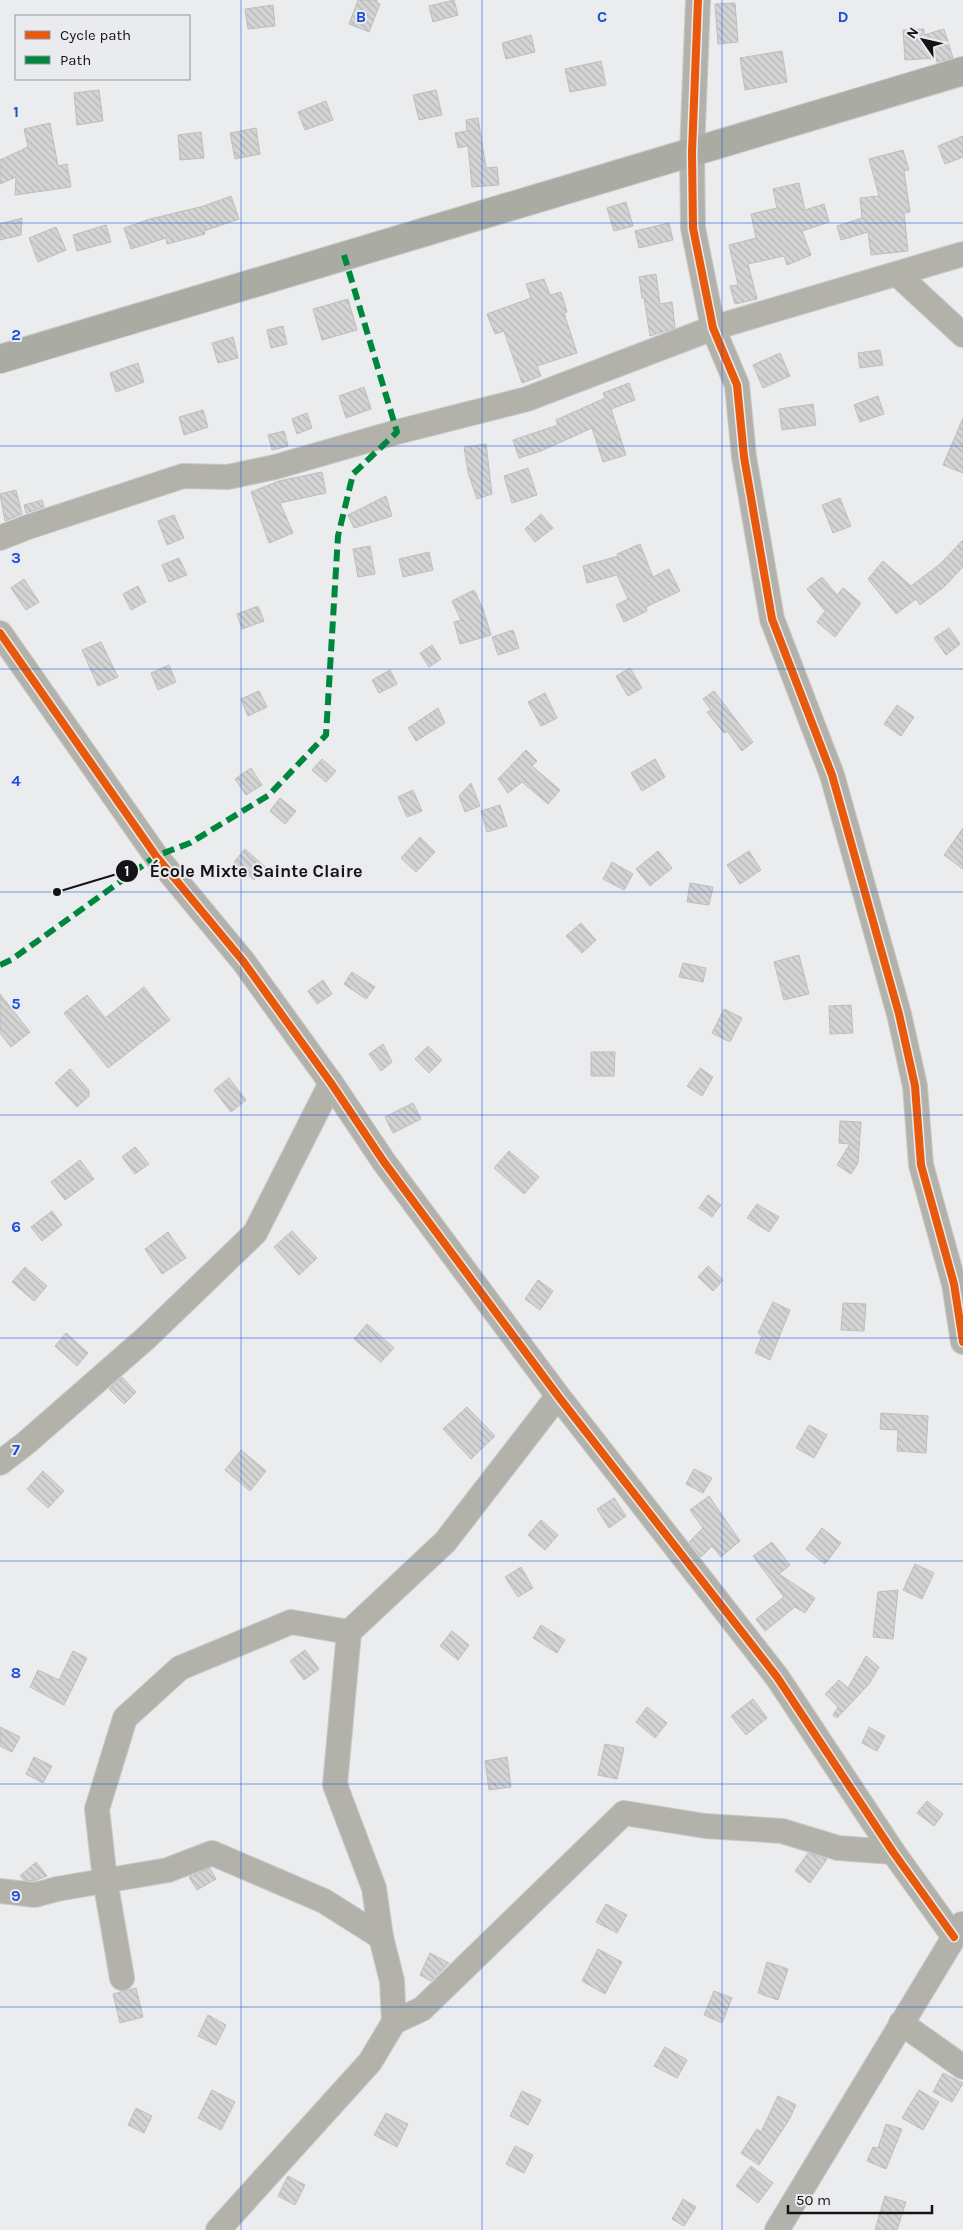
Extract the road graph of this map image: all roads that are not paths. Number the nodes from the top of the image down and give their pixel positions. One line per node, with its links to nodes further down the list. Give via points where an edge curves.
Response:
1 (698, 0): 3 (street)
2 (963, 71): 3 (main road)
3 (692, 152): 6 (street, via 693,228); 8 (main road)
4 (963, 254): 5 (street)
5 (897, 274): 6 (street); 7 (street)
6 (713, 328): 9 (street, via 527,399 265,469 228,477 183,476); 12 (street, via 737,386 744,457 772,620 832,775 899,1014 915,1086 921,1165 954,1284)
7 (963, 334)
8 (0, 359)
9 (0, 538)
10 (0, 633): 11 (street, via 156,856 243,961)
11 (331, 1083): 13 (street, via 384,1162); 14 (street, via 255,1233 146,1338)
12 (963, 1342)
13 (558, 1396): 15 (street, via 445,1542); 16 (street, via 777,1677)
14 (0, 1463)
15 (349, 1632): 17 (street, via 291,1622 180,1668 124,1718 98,1809); 20 (street, via 335,1785 374,1888)
16 (893, 1852): 19 (street); 22 (street, via 838,1848 782,1830 705,1826 624,1813 422,2009)
17 (105, 1880): 18 (street, via 35,1895); 20 (street, via 168,1870 212,1853 324,1901); 21 (street)
18 (0, 1890)
19 (959, 1930): 23 (street)
20 (381, 1937): 22 (street, via 392,1981)
21 (122, 1978)
22 (394, 2022): 25 (street, via 370,2062)
23 (901, 2023): 24 (street); 26 (street)
24 (963, 2068)
25 (218, 2230)
26 (777, 2230)

